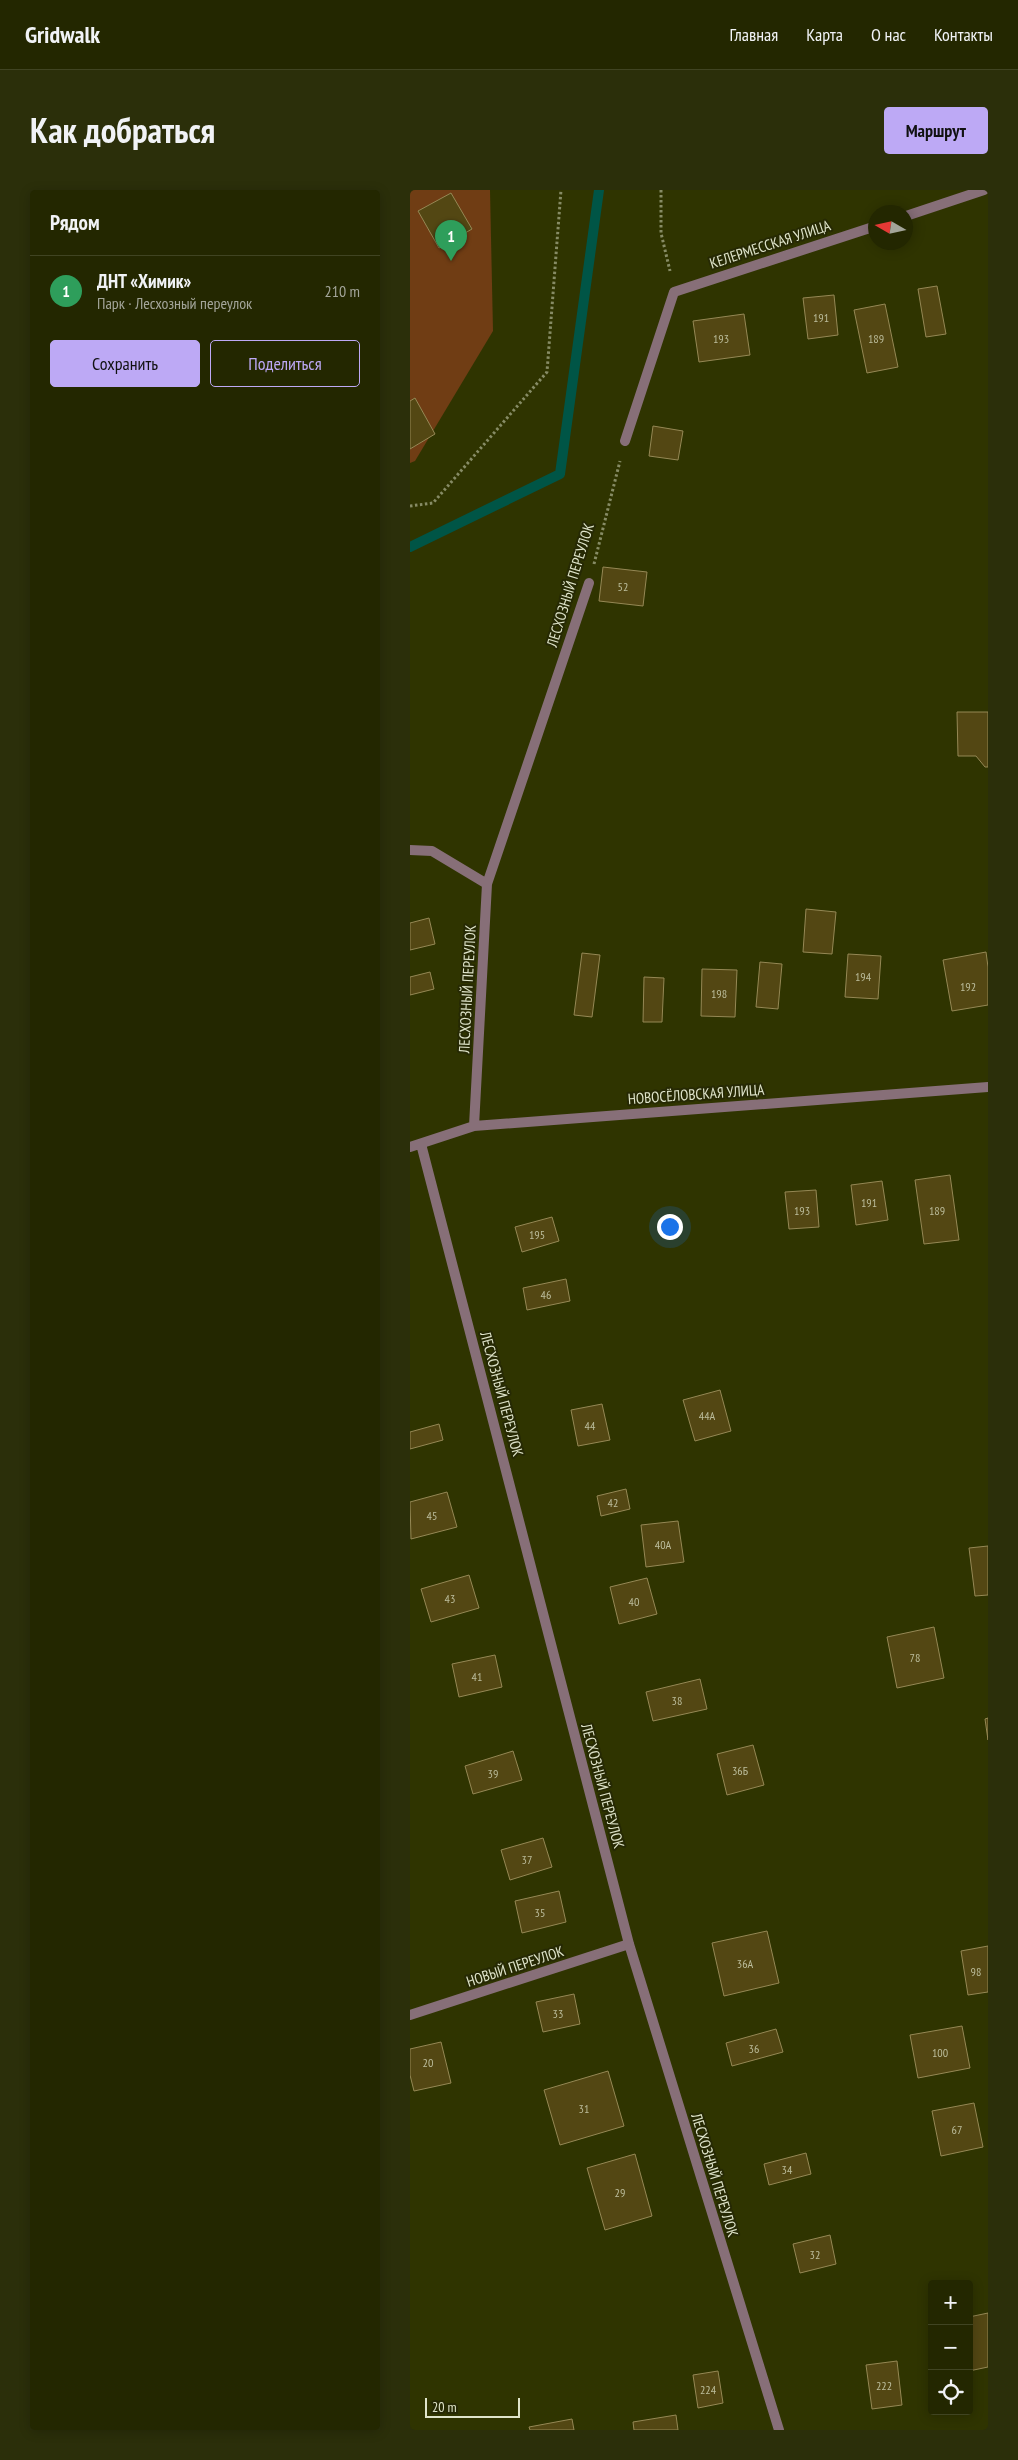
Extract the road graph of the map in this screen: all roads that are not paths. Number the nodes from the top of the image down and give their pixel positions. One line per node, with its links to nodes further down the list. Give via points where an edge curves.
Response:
1 (984, 190): 2 (street)
2 (913, 214)
3 (868, 229): 4 (street, КЕЛЕРМЕССКАЯ УЛИЦА, via 674,292)
4 (625, 440)
5 (589, 583): 7 (street, ЛЕСХОЗНЫЙ ПЕРЕУЛОК)
6 (410, 850): 7 (street, via 432,851)
7 (487, 884): 9 (street, ЛЕСХОЗНЫЙ ПЕРЕУЛОК)
8 (988, 1087): 9 (street, НОВОСЁЛОВСКАЯ УЛИЦА)
9 (474, 1126): 10 (street, НОВОСЁЛОВСКАЯ УЛИЦА)
10 (421, 1144): 11 (street, НОВОСЁЛОВСКАЯ УЛИЦА); 12 (street, ЛЕСХОЗНЫЙ ПЕРЕУЛОК)
11 (410, 1147)
12 (629, 1944): 13 (street, НОВЫЙ ПЕРЕУЛОК); 14 (street, ЛЕСХОЗНЫЙ ПЕРЕУЛОК)
13 (410, 2015)
14 (779, 2430)

